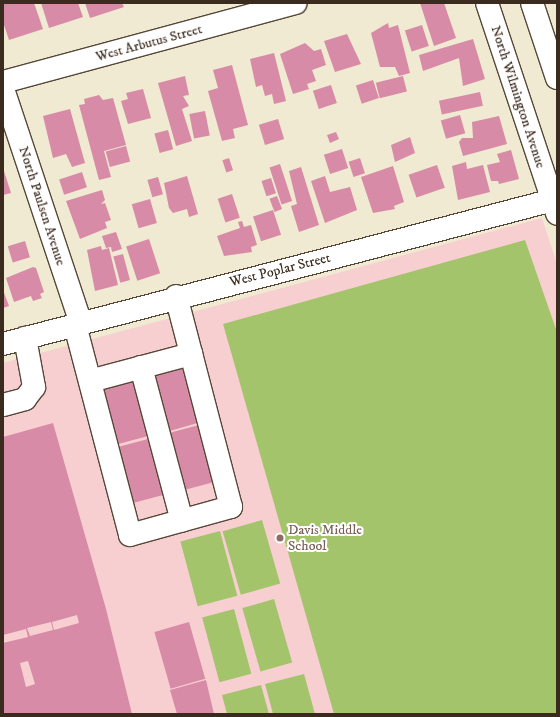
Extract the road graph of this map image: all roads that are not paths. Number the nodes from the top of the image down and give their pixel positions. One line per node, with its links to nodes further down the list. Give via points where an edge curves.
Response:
1 (296, 3): 5 (street, West Arbutus Street)
2 (486, 3): 7 (street, North Wilmington Avenue)
3 (532, 3): 4 (street)
4 (557, 78)
5 (3, 82)
6 (3, 89): 9 (street, North Paulsen Avenue)
7 (555, 204): 8 (street, West Poplar Street)
8 (176, 296): 9 (street, West Poplar Street); 12 (street)
9 (78, 324): 10 (street, West Poplar Street); 14 (street, North Paulsen Avenue)
10 (25, 338): 11 (street, West Poplar Street); 15 (street, via 34,387 25,399)
11 (3, 344)
12 (191, 354): 13 (street); 16 (street, via 231,507)
13 (141, 367): 14 (street); 16 (street)
14 (90, 381): 16 (street, North Paulsen Avenue, via 130,535)
15 (3, 405)
16 (182, 521)

